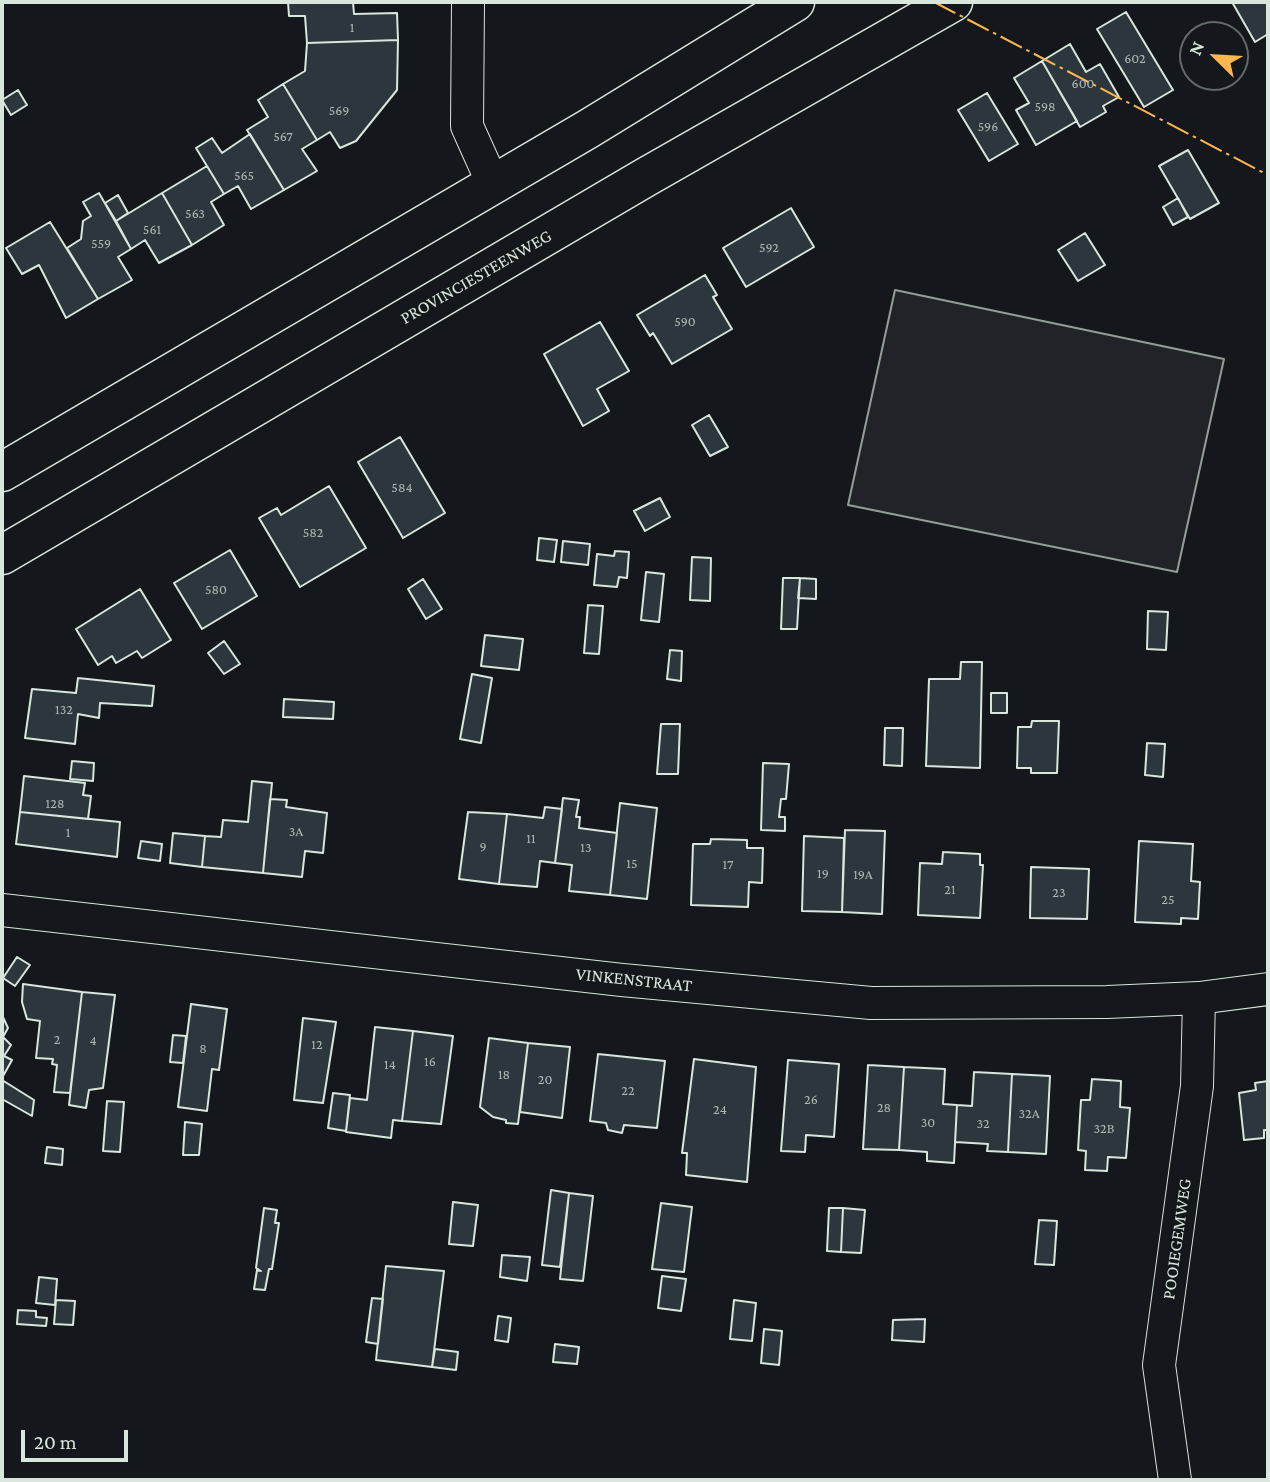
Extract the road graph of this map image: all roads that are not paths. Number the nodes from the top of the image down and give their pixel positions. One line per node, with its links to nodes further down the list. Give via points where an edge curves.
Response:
1 (468, 2): 4 (street, via 467,126)
2 (795, 2): 4 (main road)
3 (953, 2): 6 (main road, PROVINCIESTEENWEG)
4 (493, 184): 5 (main road)
5 (6, 474)
6 (4, 554)
7 (2, 910): 9 (street, VINKENSTRAAT, via 622,980 871,1003)
8 (1268, 989): 9 (street, VINKENSTRAAT)
9 (1199, 998): 10 (street, POOIEGEMWEG, via 1197,1086 1159,1365)
10 (1175, 1480)

